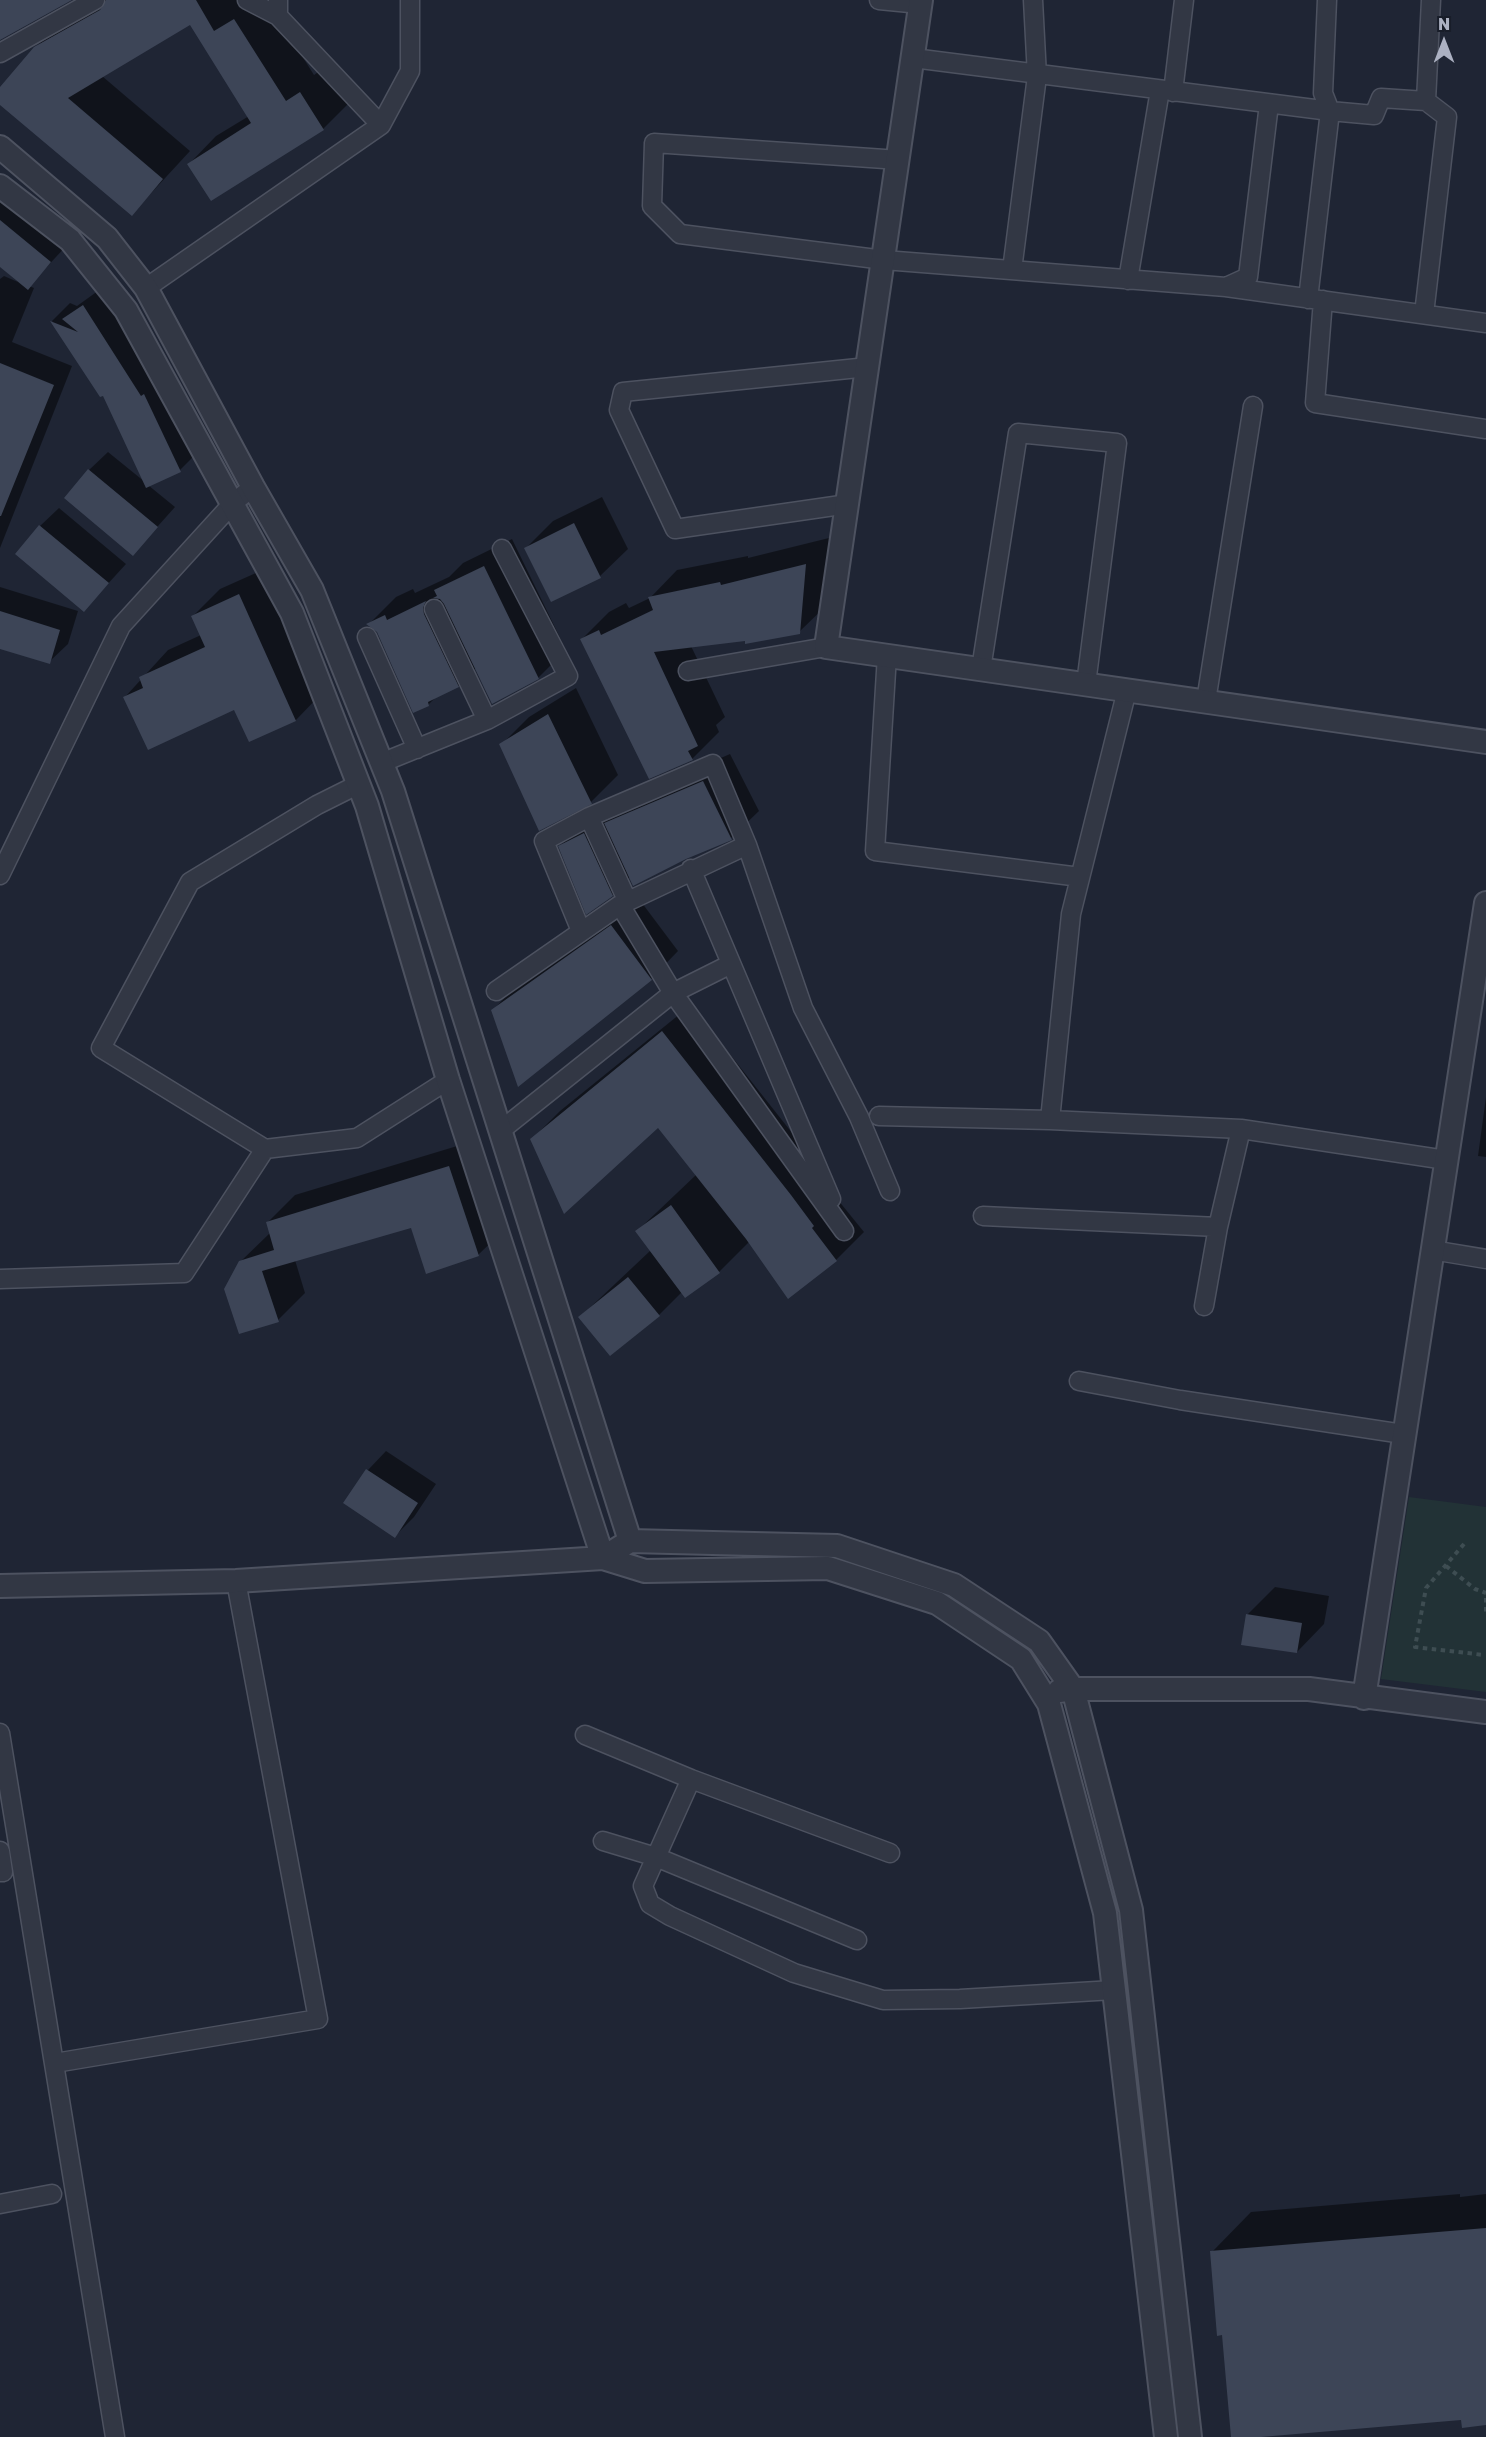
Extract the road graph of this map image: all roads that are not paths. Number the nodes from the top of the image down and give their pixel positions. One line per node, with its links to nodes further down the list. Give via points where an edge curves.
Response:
1 (95, 0): 11 (street)
2 (247, 0): 10 (street)
3 (410, 0): 18 (street, via 410,71)
4 (879, 0): 9 (street)
5 (1033, 0): 13 (street)
6 (1184, 0): 14 (street)
7 (1327, 0): 17 (street, via 1323,93)
8 (1431, 0): 15 (street)
9 (920, 2): 12 (street)
10 (278, 8): 18 (street)
11 (0, 53)
12 (913, 58): 13 (street); 20 (street)
13 (1037, 76): 14 (street); 23 (street)
14 (1166, 91): 16 (street); 24 (street)
15 (1425, 101): 17 (street, via 1381,98 1374,115); 28 (street, via 1448,117)
16 (1269, 104): 17 (street); 25 (street, via 1248,277)
17 (1330, 111): 27 (street)
18 (381, 125): 26 (street)
19 (0, 147): 26 (street, via 107,238)
20 (898, 160): 22 (street); 22 (street, via 654,143 652,206 680,234)
21 (0, 186): 34 (street, via 70,240 126,310)
22 (884, 260): 23 (street); 30 (street)
23 (1012, 270): 24 (street)
24 (1128, 280): 25 (street)
25 (1226, 287): 27 (street)
26 (146, 288): 33 (street)
27 (1316, 300): 28 (street); 32 (street, via 1315,403)
28 (1424, 314): 29 (street)
29 (1486, 323)
30 (868, 367): 35 (street); 35 (street, via 623,392 619,410 675,529)
31 (1253, 406): 45 (street)
32 (1486, 429)
33 (253, 487): 34 (street); 49 (street, via 312,590)
34 (233, 503): 50 (street, via 292,613); 53 (street, via 121,626)
35 (848, 504): 39 (street)
36 (502, 549): 46 (street, via 568,676)
37 (434, 609): 46 (street)
38 (367, 637): 48 (street)
39 (826, 646): 40 (street); 42 (street)
40 (887, 655): 41 (street); 55 (street, via 875,851)
41 (981, 669): 43 (street); 43 (street, via 1018,433 1117,443)
42 (688, 671)
43 (1086, 684): 44 (street)
44 (1127, 690): 45 (street); 55 (street)
45 (1206, 701): 47 (street)
46 (487, 720): 48 (street)
47 (1486, 742)
48 (417, 749): 49 (street)
49 (381, 763): 67 (street)
50 (358, 784): 63 (street); 68 (street, via 190,882 101,1048)
51 (590, 817): 52 (street, via 713,764); 56 (street); 58 (street, via 544,841)
52 (747, 844): 54 (street); 70 (street, via 803,1008 859,1117)
53 (2, 862)
54 (691, 869): 56 (street); 59 (street)
55 (1080, 877): 65 (street, via 1071,914)
56 (623, 903): 58 (street); 61 (street)
57 (1486, 903): 62 (street)
58 (581, 932): 60 (street)
59 (731, 964): 61 (street); 61 (street, via 844,1231)
60 (496, 991)
61 (673, 993): 67 (street)
62 (1478, 1010): 69 (street)
63 (448, 1080): 68 (street, via 357,1138); 80 (street)
64 (879, 1116): 65 (street)
65 (1050, 1120): 66 (street)
66 (1241, 1129): 69 (street); 72 (street)
67 (500, 1131): 79 (street)
68 (265, 1149): 75 (street, via 184,1273)
69 (1446, 1160): 73 (street)
70 (890, 1191)
71 (983, 1216): 72 (street)
72 (1218, 1227): 76 (street)
73 (1432, 1250): 74 (street); 78 (street)
74 (1486, 1259)
75 (0, 1279)
76 (1204, 1306)
77 (1079, 1381): 78 (street)
78 (1403, 1434): 85 (street)
79 (630, 1541): 80 (street); 83 (street, via 837,1546 954,1585 1039,1641)
80 (603, 1558): 81 (street); 84 (street, via 645,1571 828,1568 937,1603 1021,1659)
81 (236, 1581): 82 (street); 97 (street, via 318,2019)
82 (0, 1586)
83 (1073, 1689): 84 (street); 85 (street, via 1309,1689); 102 (street, via 1131,1910)
84 (1043, 1694): 96 (street, via 1049,1704 1105,1912)
85 (1364, 1698): 86 (street)
86 (1486, 1712)
87 (0, 1733): 97 (street)
88 (585, 1735): 89 (street)
89 (691, 1779): 92 (street); 93 (street)
90 (603, 1841): 93 (street)
91 (0, 1851): 94 (street)
92 (890, 1853)
93 (656, 1857): 95 (street); 96 (street, via 644,1886 650,1904 794,1973 883,2000)
94 (0, 1872)
95 (857, 1940)
96 (1114, 1990): 101 (street)
97 (55, 2063): 100 (street)
98 (52, 2194): 99 (street)
99 (0, 2204)
100 (115, 2437)
101 (1166, 2437)
102 (1190, 2437)

